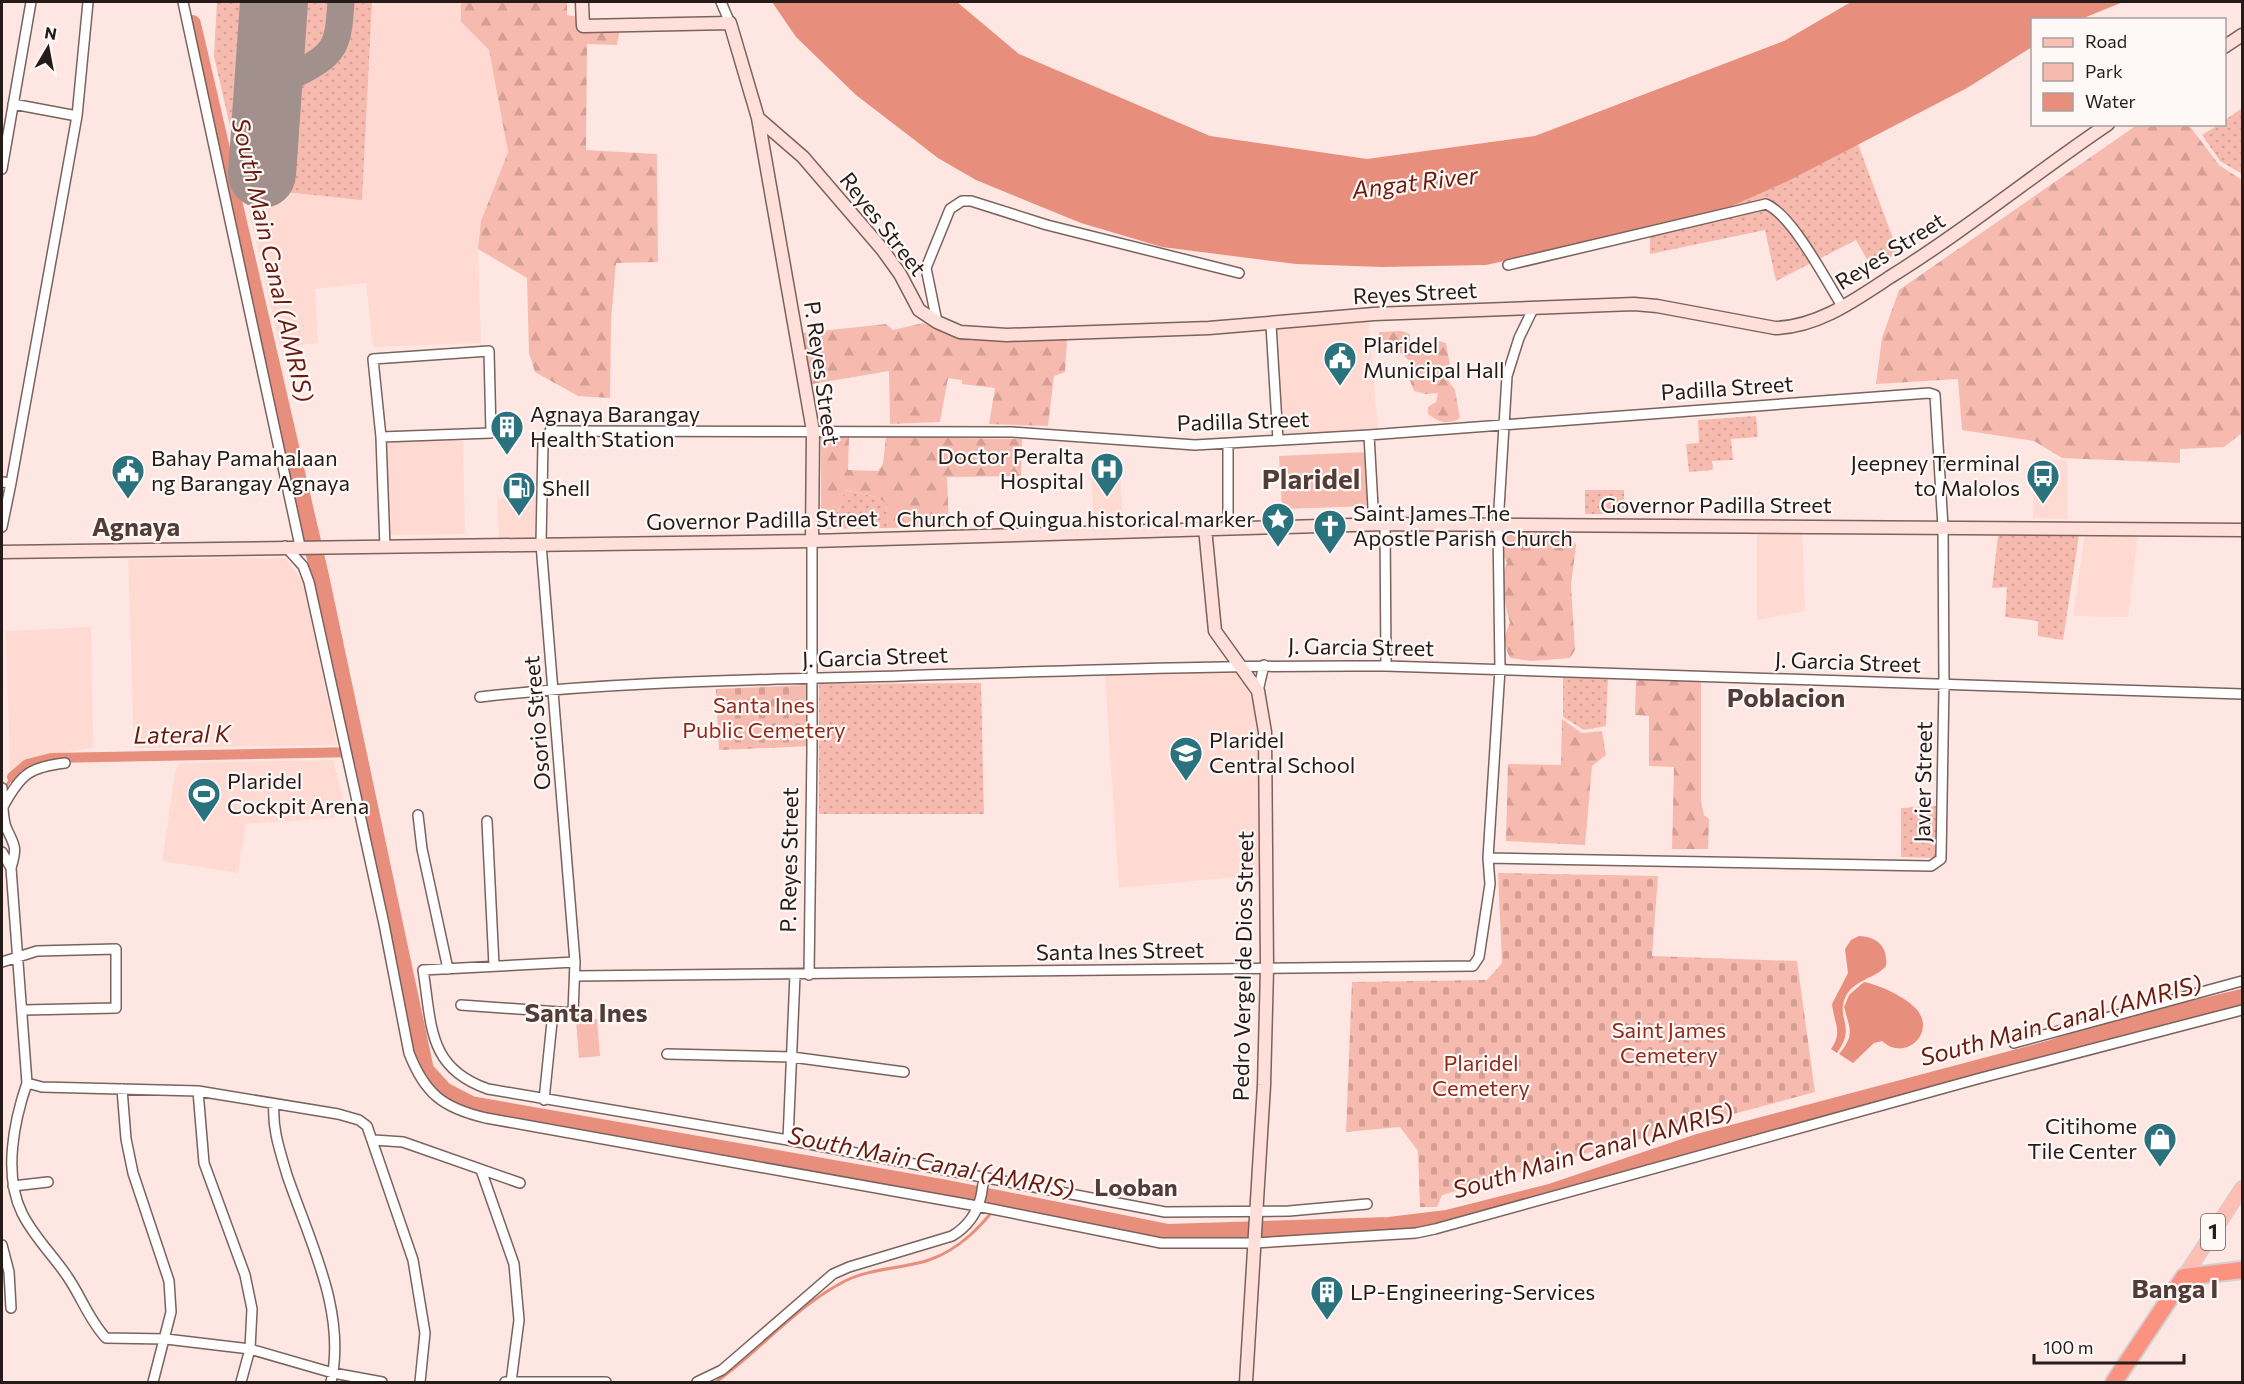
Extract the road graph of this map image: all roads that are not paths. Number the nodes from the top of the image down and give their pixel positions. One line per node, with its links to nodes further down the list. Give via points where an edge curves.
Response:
1 (31, 2): 9 (street)
2 (88, 2): 10 (street)
3 (183, 2): 39 (street)
4 (582, 2): 6 (street, via 583,26)
5 (721, 2): 6 (street, P. Reyes Street)
6 (730, 23): 11 (street, P. Reyes Street)
7 (2242, 35): 8 (street)
8 (2226, 45)
9 (13, 104): 10 (street); 13 (street)
10 (77, 116): 28 (street)
11 (758, 118): 18 (street, Reyes Street, via 803,157 888,257 919,310); 23 (street, P. Reyes Street)
12 (2105, 126): 16 (street, Reyes Street, via 1933,251)
13 (2, 169)
14 (1508, 265): 16 (street, via 1766,204 1788,220)
15 (1239, 273): 18 (street, via 962,201 950,209 926,268)
16 (1842, 306): 17 (street, Reyes Street, via 1795,328 1775,328 1645,305)
17 (1533, 309): 19 (street, Reyes Street, via 1374,314); 21 (street, Santa Ines Street, via 1507,376)
18 (937, 322): 19 (street, Reyes Street, via 960,332 1007,335)
19 (1271, 325): 26 (street)
20 (1935, 395): 21 (street, Padilla Street); 31 (street, Javier Street)
21 (1505, 423): 24 (street, Padilla Street); 30 (street, Santa Ines Street)
22 (550, 431): 23 (street, Padilla Street); 37 (street, Osorio Street, via 543,443)
23 (813, 431): 27 (street, Padilla Street, via 1012,432); 36 (street, P. Reyes Street)
24 (1369, 435): 26 (street, Padilla Street); 29 (street)
25 (381, 437): 25 (street, via 491,433 489,351 373,359); 40 (street)
26 (1278, 440): 27 (street, Padilla Street)
27 (1228, 444): 33 (street)
28 (6, 483): 32 (street)
29 (1380, 525): 30 (street, Governor Padilla Street); 33 (street, Governor Padilla Street); 44 (street)
30 (1498, 525): 31 (street, Governor Padilla Street); 45 (street, Santa Ines Street)
31 (1943, 526): 35 (street, Governor Padilla Street); 47 (street, Javier Street)
32 (2, 527)
33 (1228, 527): 34 (street, Governor Padilla Street)
34 (1205, 528): 36 (street, Governor Padilla Street); 43 (street, Pedro Vergel de Dios Street, via 1215,630)
35 (2242, 530)
36 (812, 541): 37 (street, Governor Padilla Street); 46 (street, P. Reyes Street)
37 (541, 544): 40 (street, Governor Padilla Street); 48 (street, Osorio Street)
38 (285, 546): 39 (street, Governor Padilla Street); 41 (street, Governor Padilla Street); 93 (street, via 303,566 309,582 409,1053 428,1090 447,1105 497,1121)
39 (301, 546): 40 (street, Governor Padilla Street)
40 (385, 547)
41 (2, 552)
42 (1264, 665): 43 (street, J. Garcia Street); 44 (street, J. Garcia Street); 49 (street, Pedro Vergel de Dios Street)
43 (1242, 666): 46 (street, J. Garcia Street); 49 (street, Pedro Vergel de Dios Street)
44 (1386, 666): 45 (street, J. Garcia Street)
45 (1500, 669): 47 (street, J. Garcia Street); 60 (street, Santa Ines Street)
46 (813, 679): 48 (street, J. Garcia Street); 69 (street, P. Reyes Street)
47 (1944, 684): 50 (street, J. Garcia Street); 60 (street, Javier Street, via 1941,859 1931,866)
48 (554, 688): 51 (street, J. Garcia Street); 64 (street, Osorio Street)
49 (1258, 691): 67 (street, Pedro Vergel de Dios Street, via 1266,747)
50 (2242, 694)
51 (480, 697)
52 (66, 763): 54 (street, via 28,772 15,784)
53 (2, 788): 54 (street)
54 (2, 808): 57 (street)
55 (418, 815): 66 (street)
56 (487, 821): 65 (street)
57 (6, 826): 58 (street); 61 (street, via 14,838)
58 (2, 837)
59 (2, 852): 61 (street)
60 (1488, 858): 67 (street, Santa Ines Street, via 1490,884 1479,957 1473,966)
61 (11, 868): 62 (street)
62 (19, 955): 63 (street); 73 (street); 73 (street, via 116,949 116,1008)
63 (2, 962)
64 (575, 962): 65 (street); 70 (street, Osorio Street)
65 (494, 966): 66 (street)
66 (448, 969): 83 (street, via 423,970 441,1056 454,1073 468,1082)
67 (1267, 969): 69 (street, Santa Ines Street); 95 (street, Pedro Vergel de Dios Street, via 1264,1085)
68 (795, 975): 69 (street, Santa Ines Street); 70 (street, Santa Ines Street); 78 (street)
69 (808, 975)
70 (575, 976): 75 (street, Osorio Street, via 573,1013)
71 (2242, 981): 76 (street)
72 (461, 1005): 75 (street)
73 (24, 1010): 80 (street)
74 (2242, 1010): 96 (street, via 1435,1229)
75 (553, 1012): 83 (street)
76 (2014, 1042)
77 (667, 1054): 78 (street)
78 (792, 1057): 79 (street); 86 (street)
79 (904, 1072)
80 (27, 1083): 81 (street, via 42,1087); 91 (street, via 20,1104)
81 (122, 1089): 82 (street); 101 (street, via 134,1173 169,1281 171,1312)
82 (198, 1091): 84 (street); 102 (street, via 204,1163 244,1275 252,1309)
83 (544, 1100): 86 (street)
84 (274, 1104): 85 (street, via 359,1120); 103 (street, via 275,1136 335,1327)
85 (374, 1140): 87 (street, via 403,1142); 108 (street, via 413,1260 425,1333)
86 (788, 1140): 88 (street)
87 (481, 1170): 90 (street); 104 (street, via 514,1264 519,1320)
88 (985, 1179): 93 (street); 95 (street, via 1165,1212)
89 (48, 1182): 91 (street)
90 (520, 1183)
91 (13, 1186): 101 (street, via 22,1212 71,1282 95,1327 106,1338)
92 (2242, 1188): 99 (main road, 1)
93 (982, 1204): 96 (street, via 1161,1243); 110 (street, via 964,1229 952,1236 833,1274 722,1370)
94 (1366, 1204): 95 (street)
95 (1254, 1217): 96 (street, Pedro Vergel de Dios Street)
96 (1254, 1241): 111 (street, Pedro Vergel de Dios Street)
97 (2, 1245): 100 (street, via 9,1272)
98 (2242, 1270): 99 (highway)
99 (2184, 1277): 112 (highway, 1)
100 (11, 1308)
101 (166, 1340): 102 (street); 105 (street)
102 (250, 1349): 103 (street); 106 (street)
103 (332, 1378): 107 (street)
104 (509, 1382): 109 (street)
105 (153, 1383)
106 (241, 1383)
107 (382, 1383)
108 (420, 1383)
109 (605, 1383)
110 (697, 1383)
111 (1246, 1383)
112 (2114, 1383)

